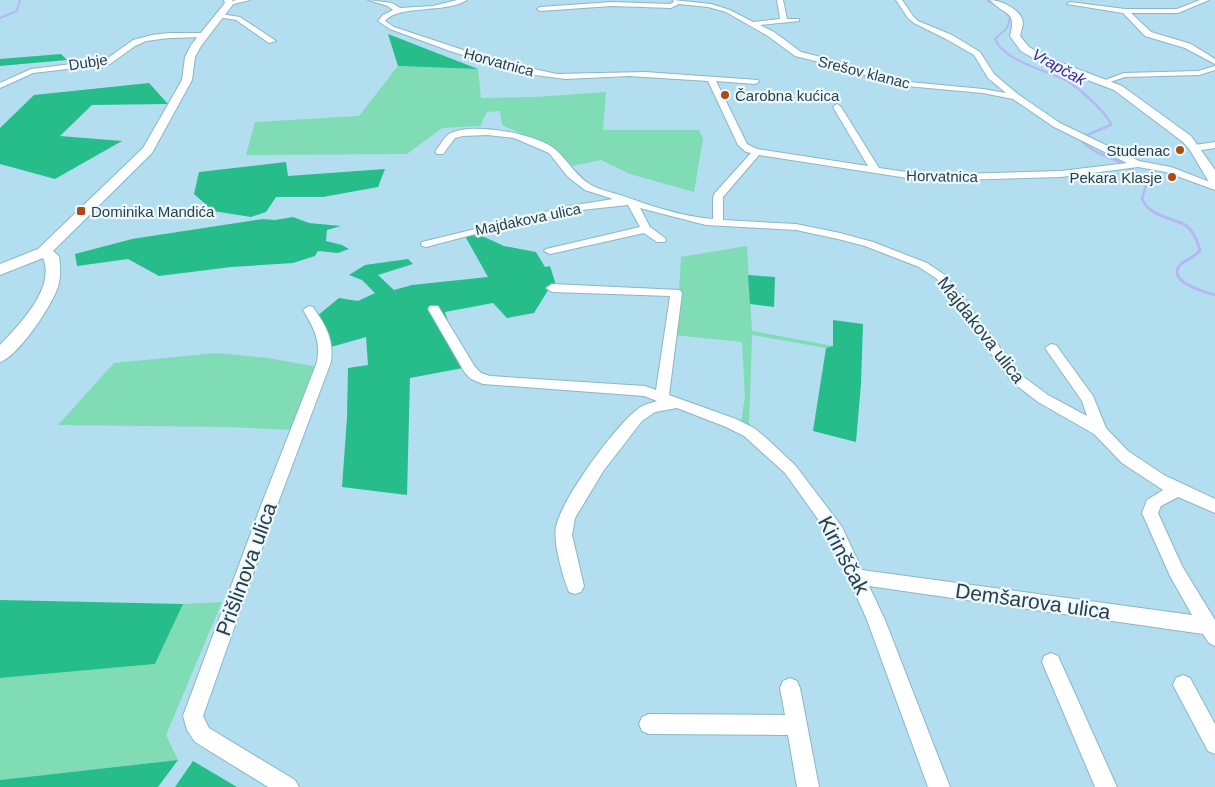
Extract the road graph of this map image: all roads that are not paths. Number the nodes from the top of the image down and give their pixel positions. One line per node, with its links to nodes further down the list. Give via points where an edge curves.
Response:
1 (247, 0): 9 (street)
2 (371, 0): 12 (street, via 390,4)
3 (464, 0): 12 (street, via 432,8)
4 (780, 0): 15 (street)
5 (898, 0): 26 (street, via 916,22 977,54 991,76)
6 (994, 0): 24 (street, via 1016,16 1016,36 1025,49 1054,64)
7 (1206, 0): 13 (street, via 1178,11)
8 (677, 1): 11 (street, Srešov klanac, via 671,6 604,4); 17 (street, Srešov klanac, via 714,6)
9 (229, 2): 14 (street)
10 (1070, 4): 13 (street)
11 (540, 9)
12 (399, 11): 22 (street, Horvatnica, via 385,16 381,22 509,67 568,77 637,74)
13 (1125, 11): 20 (street, via 1148,34 1196,49)
14 (220, 16): 18 (street); 19 (street, via 238,18)
15 (784, 20): 16 (street); 17 (street)
16 (797, 20)
17 (751, 24): 26 (street, Srešov klanac, via 801,56 898,83)
18 (204, 35): 25 (street, Dubje, via 144,40 128,46 107,62 31,71); 42 (street, via 190,57 186,80 148,150)
19 (272, 41)
20 (1215, 62)
21 (1215, 68): 24 (street, via 1199,73 1124,75)
22 (711, 79): 23 (street, Horvatnica); 31 (street, via 743,145)
23 (755, 82)
24 (1104, 82): 29 (street, via 1177,131)
25 (0, 86)
26 (1016, 97): 32 (street)
27 (836, 107): 33 (street)
28 (1215, 146): 29 (street)
29 (1195, 148): 34 (street)
30 (440, 152): 36 (street, Majdakova ulica, via 452,136 462,133 515,135 552,151 570,175 589,188)
31 (757, 152): 33 (street, Horvatnica); 37 (street, via 718,197)
32 (1129, 165): 33 (street, Horvatnica, via 1061,174 948,178); 35 (street, Horvatnica, via 1168,169)
33 (876, 171)
34 (1215, 181)
35 (1215, 187)
36 (631, 202): 37 (street, Majdakova ulica, via 672,215); 38 (street); 40 (street, Majdakova ulica, via 575,208 467,231)
37 (718, 223): 51 (street, Majdakova ulica, via 815,230 861,242 923,265 941,277 1023,385)
38 (646, 228): 39 (street); 41 (street, Majdakova ulica)
39 (661, 240)
40 (426, 244)
41 (550, 251)
42 (43, 252): 43 (street); 48 (street, via 51,256 54,269 50,292 26,327)
43 (0, 270)
44 (552, 288): 49 (street, via 676,293)
45 (434, 309): 49 (street, Kirinščak, via 470,370 488,381 646,391)
46 (309, 310): 63 (street, Prišlinova ulica, via 326,340 324,362 193,716 202,735)
47 (1051, 348): 51 (street, via 1088,400)
48 (0, 356)
49 (662, 396): 50 (street, Kirinščak)
50 (681, 403): 54 (street, Kirinščak, via 749,432 790,469 836,532); 55 (street, via 655,407 641,414 598,467 571,508 564,530)
51 (1100, 432): 52 (street, Majdakova ulica, via 1125,458)
52 (1178, 490): 53 (street, Majdakova ulica); 56 (street, Demšarova ulica, via 1154,502 1150,513 1176,571)
53 (1215, 506)
54 (858, 576): 56 (street, Demšarova ulica); 65 (street, Kirinščak)
55 (575, 586)
56 (1212, 631)
57 (1051, 662): 66 (street)
58 (1184, 685): 62 (street)
59 (790, 688): 61 (street)
60 (649, 724): 61 (street)
61 (795, 725): 64 (street)
62 (1215, 744)
63 (288, 787)
64 (808, 787)
65 (938, 787)
66 (1106, 787)

